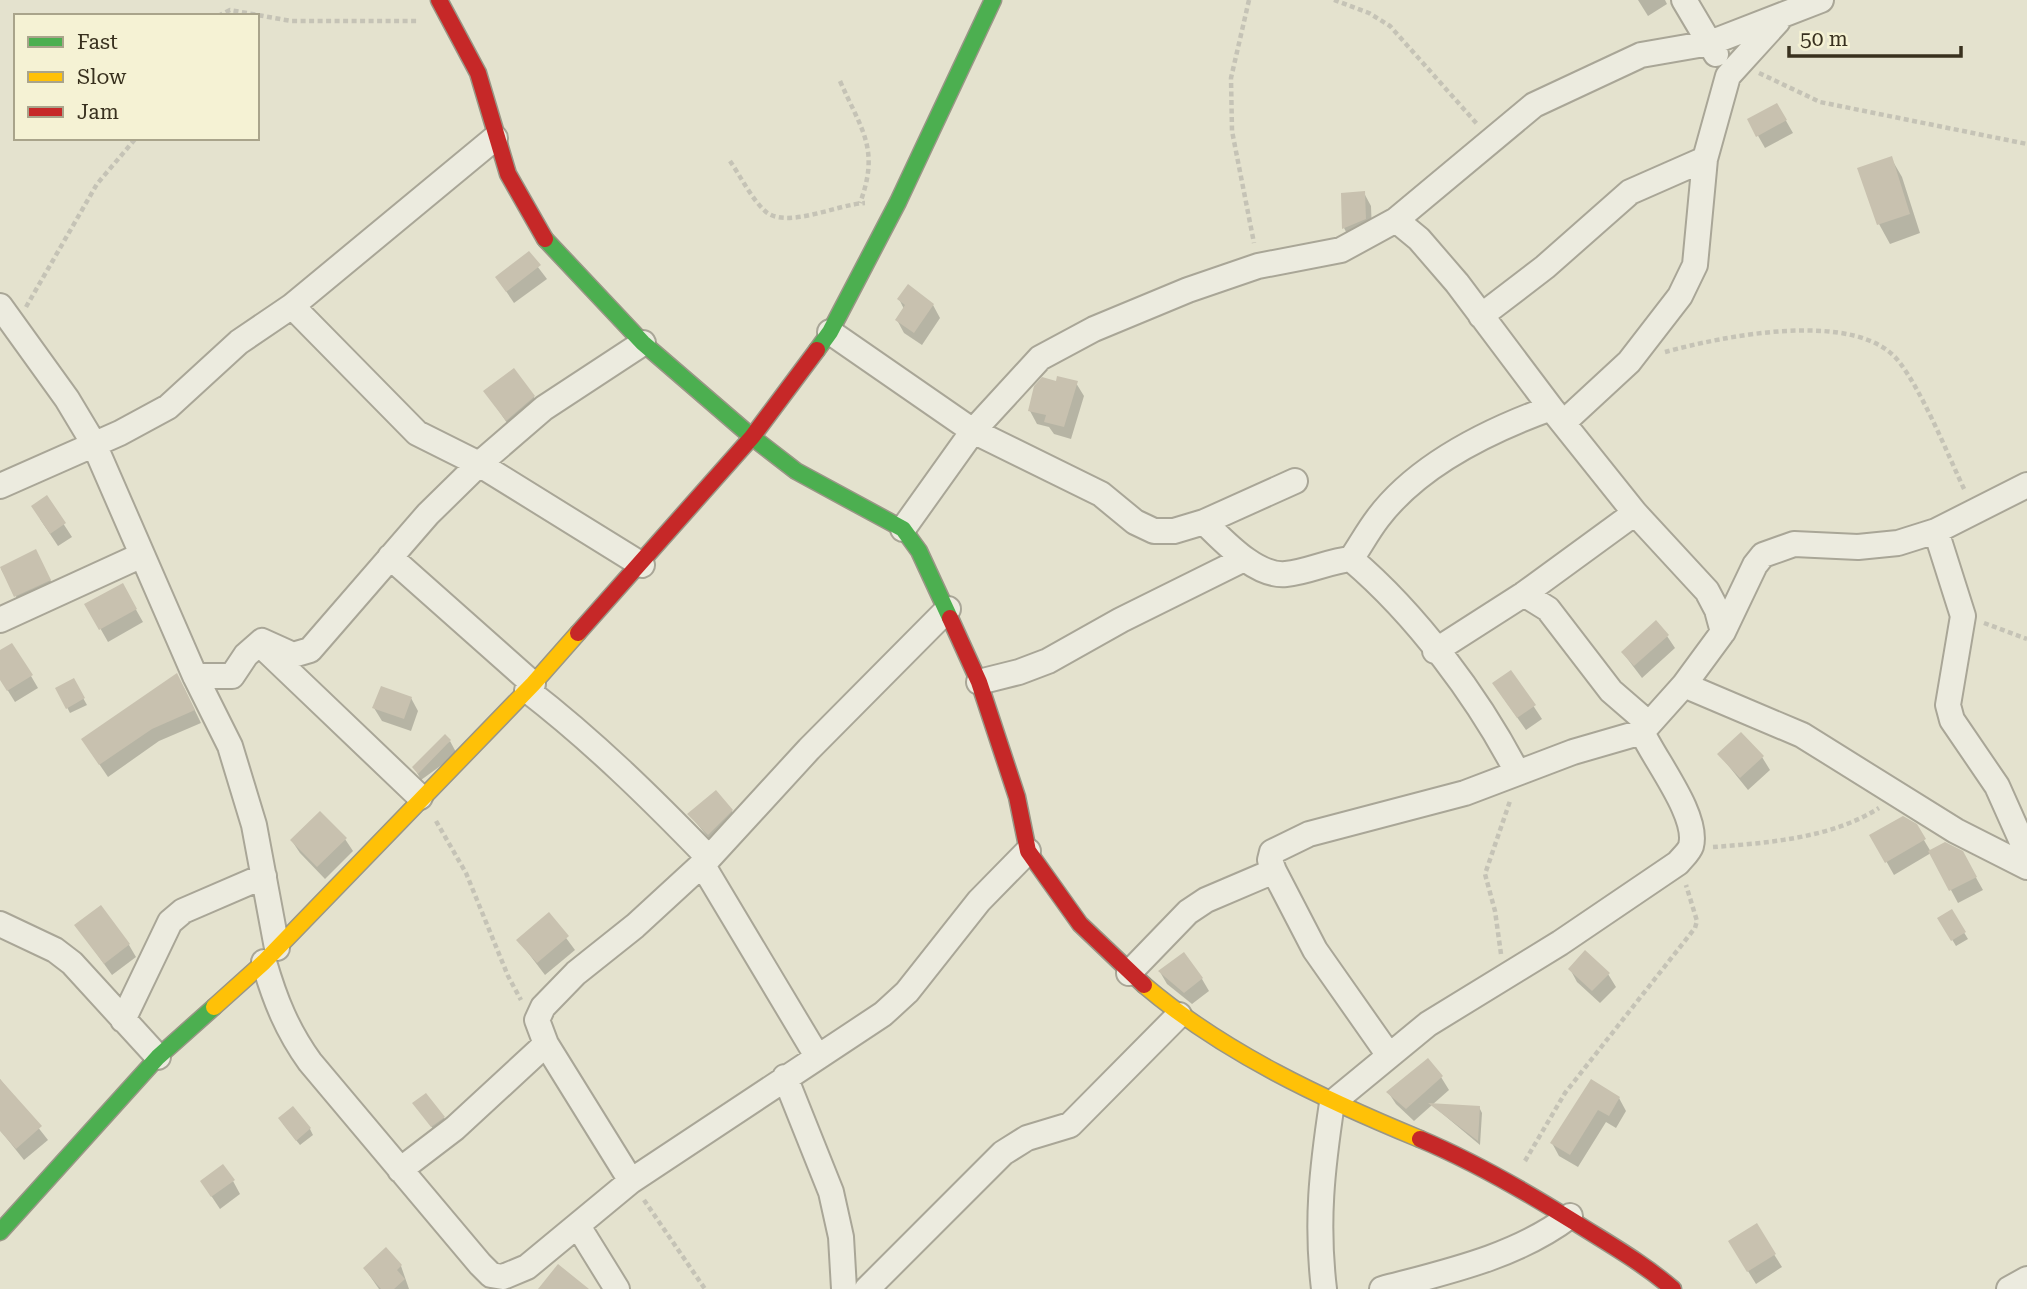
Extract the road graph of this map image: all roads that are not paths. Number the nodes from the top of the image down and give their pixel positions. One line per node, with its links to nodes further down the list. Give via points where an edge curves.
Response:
1 (439, 0): 8 (street, via 478,73)
2 (993, 0): 14 (street, via 898,202)
3 (1684, 0): 6 (street)
4 (1821, 0): 5 (street)
5 (1781, 18): 6 (street); 7 (street)
6 (1710, 43): 7 (street); 10 (street, via 1641,55 1534,105)
7 (1733, 70): 9 (street)
8 (495, 138): 12 (street); 15 (street, via 527,212 546,241)
9 (1705, 159): 13 (street, via 1630,192); 16 (street, via 1695,265 1680,296 1629,362)
10 (1396, 220): 13 (street, via 1419,239); 17 (street, via 1341,250 1258,266 1094,329 1040,358)
11 (0, 306): 19 (street)
12 (292, 306): 19 (street, via 239,342 168,407); 20 (street, via 417,433)
13 (1481, 316): 16 (street)
14 (830, 332): 17 (street); 18 (street)
15 (643, 342): 18 (street); 20 (street, via 544,408)
16 (1557, 416): 24 (street); 31 (street, via 1509,424 1468,444 1404,491 1379,517)
17 (973, 431): 25 (street, via 1101,494 1154,531 1174,531); 26 (street)
18 (752, 437): 26 (street, via 796,471); 32 (street)
19 (94, 444): 23 (street); 28 (street)
20 (479, 464): 29 (street); 32 (street)
21 (1295, 481): 25 (street)
22 (2027, 485): 27 (street)
23 (0, 486)
24 (1635, 513): 33 (street); 36 (street, via 1707,591)
25 (1204, 522): 30 (street)
26 (902, 529): 34 (street, via 919,551)
27 (1936, 531): 36 (street, via 1857,547 1794,544 1773,549 1755,565); 47 (street, via 1963,616 1948,705 1952,720 1997,786)
28 (142, 555): 35 (street); 39 (street)
29 (390, 557): 37 (street, via 310,650 293,655 266,641); 42 (street)
30 (1244, 559): 31 (street, via 1275,574); 40 (street, via 1048,661)
31 (1351, 559): 38 (street)
32 (642, 565): 42 (street)
33 (1524, 594): 38 (street); 43 (street, via 1548,609 1602,681)
34 (948, 610): 40 (street); 48 (street)
35 (0, 620)
36 (1723, 632): 41 (street)
37 (259, 643): 39 (street, via 232,676); 45 (street)
38 (1435, 651): 44 (street, via 1493,726)
39 (195, 676): 51 (street, via 236,764)
40 (979, 682): 46 (street, via 1017,797)
41 (1684, 685): 43 (street); 49 (street, via 1802,735 1956,831)
42 (530, 687): 45 (street); 48 (street, via 648,794)
43 (1645, 728): 44 (street); 58 (street, via 1660,767 1687,809 1693,829 1684,856)
44 (1517, 772): 50 (street, via 1465,793 1309,834 1272,852)
45 (420, 797): 53 (street)
46 (1028, 851): 54 (street, via 1080,924); 59 (street, via 979,901 906,992 883,1014)
47 (2027, 853)
48 (705, 861): 57 (street, via 543,1007 537,1020); 59 (street)
49 (2027, 867)
50 (1274, 871): 54 (street, via 1188,912); 58 (street, via 1315,950)
51 (264, 876): 53 (street); 56 (street, via 183,911 170,922)
52 (0, 924): 56 (street, via 72,963)
53 (270, 955): 60 (street); 63 (street, via 278,1010 290,1035)
54 (1129, 973): 55 (street)
55 (1179, 1015): 62 (street); 72 (street, via 1070,1125 1027,1138 1003,1153)
56 (123, 1020): 60 (street)
57 (546, 1044): 63 (street, via 455,1128); 64 (street)
58 (1388, 1054): 62 (street)
59 (817, 1056): 61 (street)
60 (158, 1057): 65 (street)
61 (785, 1077): 64 (street); 71 (street, via 831,1192 841,1237)
62 (1332, 1103): 66 (street, via 1472,1161); 73 (street, via 1320,1179)
63 (400, 1170): 69 (street)
64 (631, 1181): 67 (street)
65 (5, 1216)
66 (1570, 1216): 74 (street, via 1545,1234 1493,1257); 75 (street)
67 (578, 1226): 69 (street); 70 (street)
68 (2027, 1279): 76 (street)
69 (499, 1283)
70 (617, 1289)
71 (844, 1289)
72 (867, 1289)
73 (1324, 1289)
74 (1382, 1289)
75 (1673, 1289)
76 (2009, 1289)

